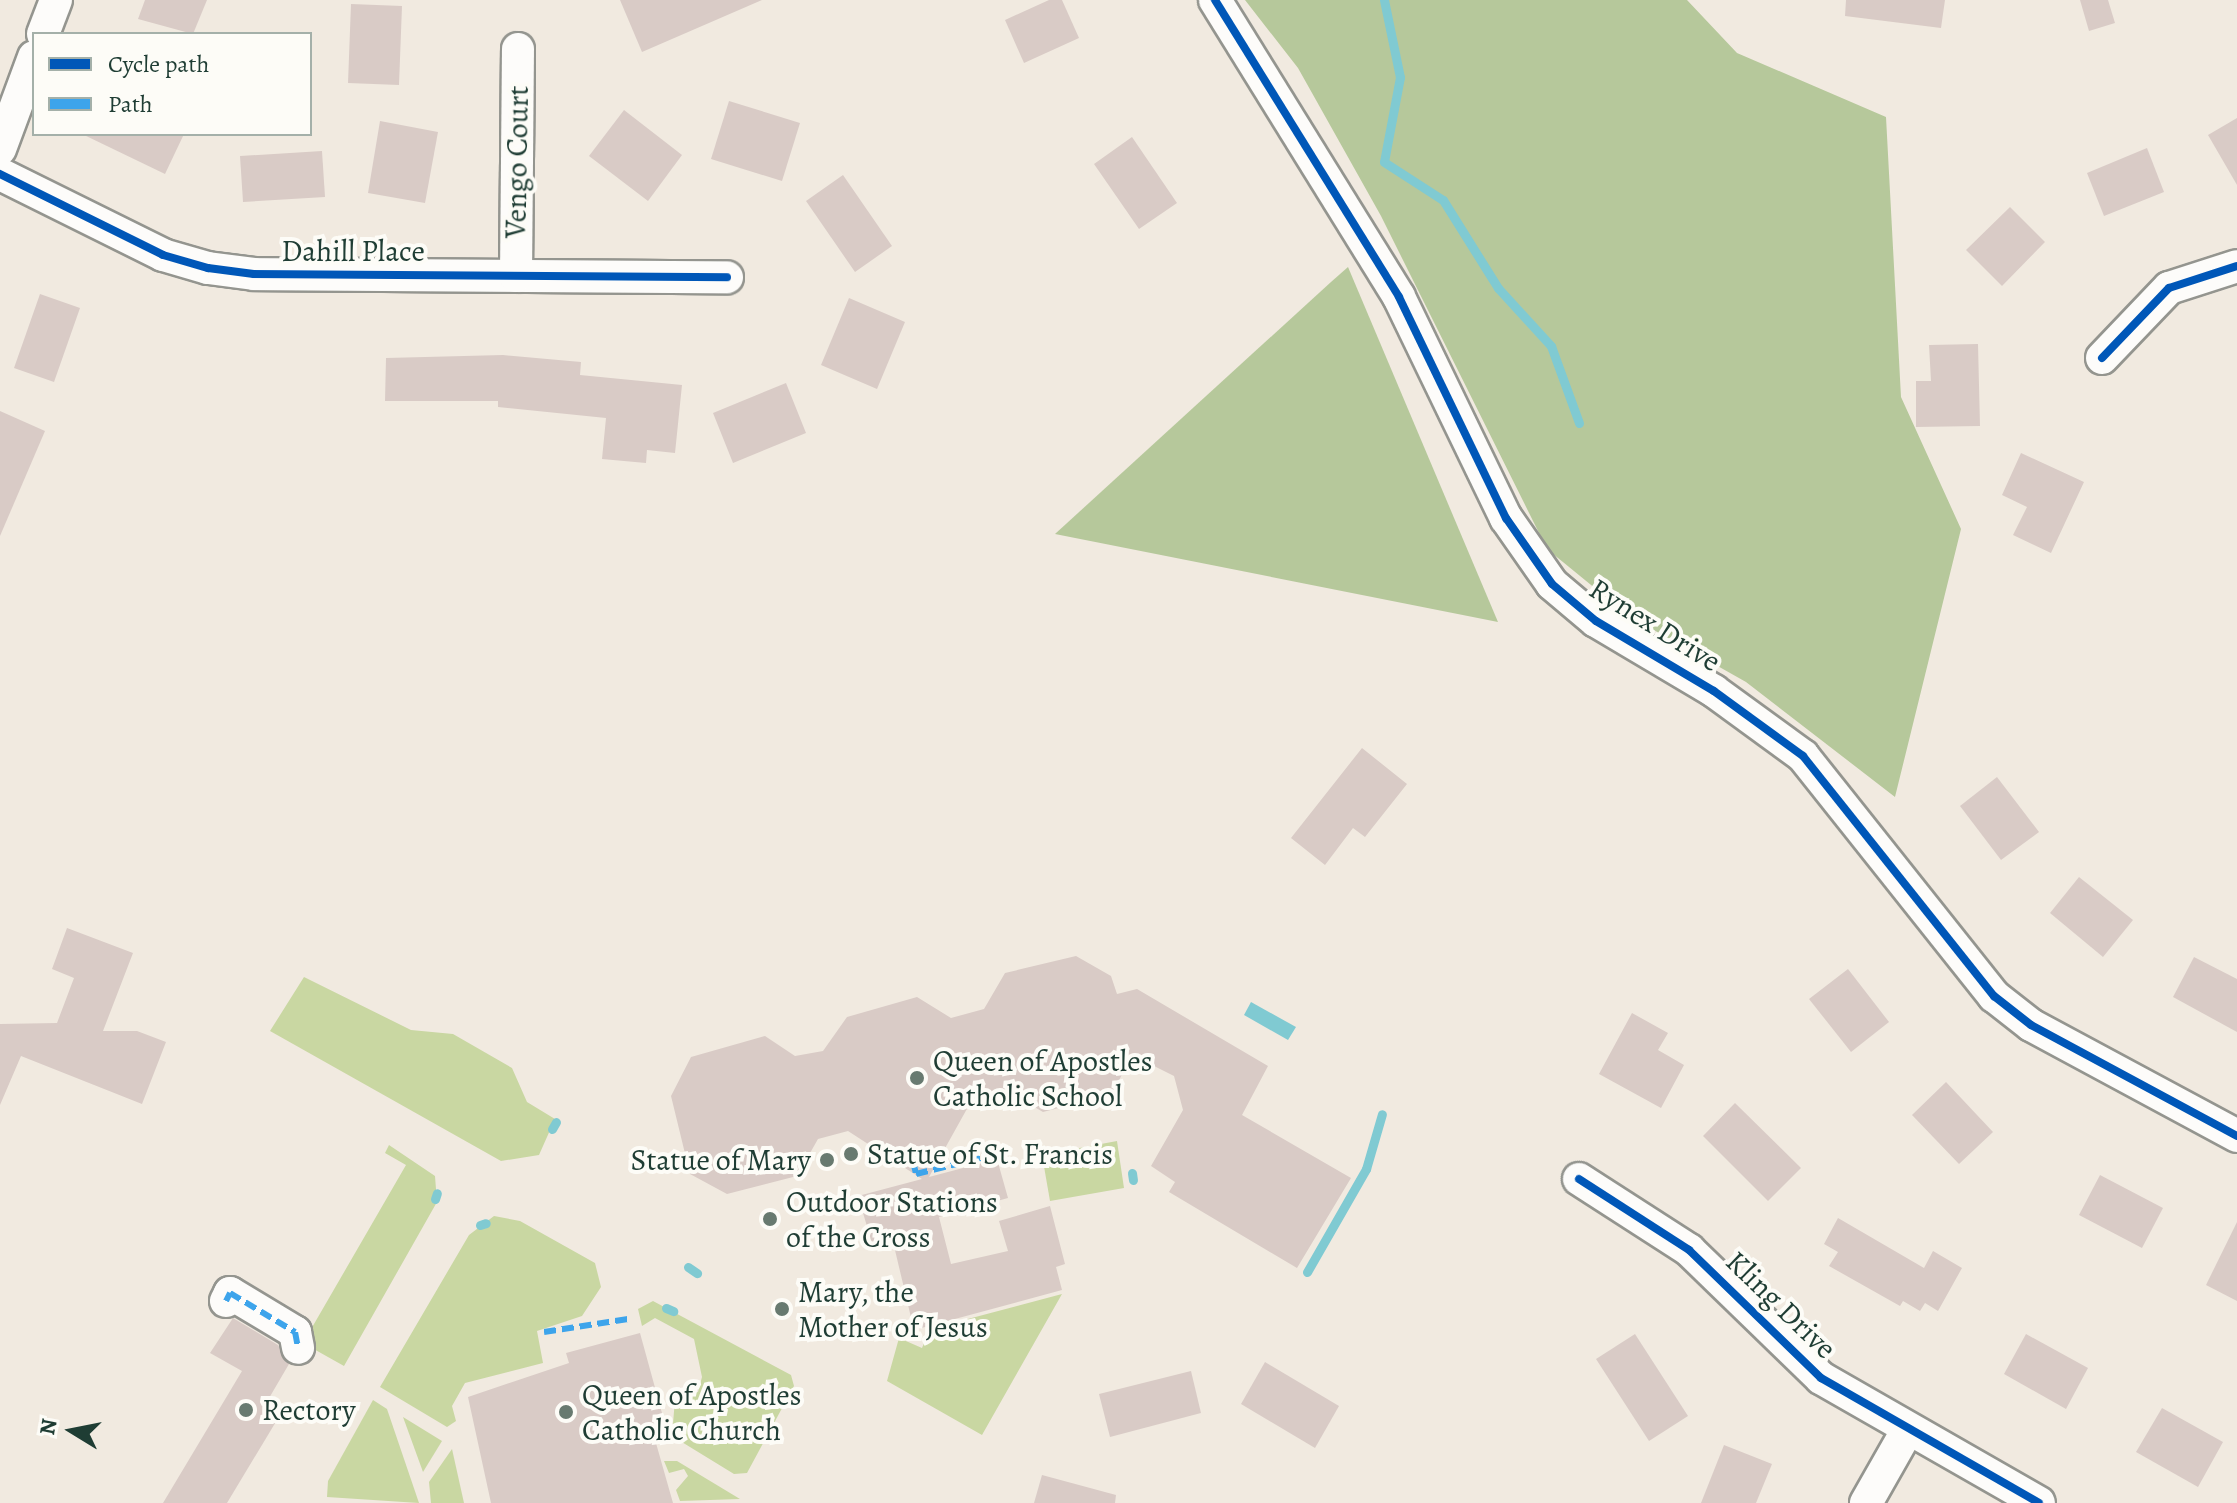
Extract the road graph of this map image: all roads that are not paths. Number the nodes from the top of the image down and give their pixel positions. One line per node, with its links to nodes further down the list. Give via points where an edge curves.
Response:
1 (56, 0): 3 (street)
2 (1215, 0): 12 (street, Rynex Drive, via 1399,297 1506,518 1552,584 1596,621 1714,691 1803,756 1994,996 2031,1025)
3 (44, 32)
4 (518, 49): 9 (street, Vengo Court)
5 (32, 62): 6 (street)
6 (0, 149)
7 (0, 174): 9 (street, Dahill Place, via 163,255 208,268)
8 (2237, 266): 11 (street, via 2169,288)
9 (516, 276): 10 (street, Dahill Place)
10 (727, 277)
11 (2102, 358)
12 (2237, 1136)
13 (1579, 1179): 16 (street, Kling Drive, via 1689,1250 1821,1378)
14 (226, 1301): 15 (street, via 230,1293 295,1332)
15 (298, 1348)
16 (1908, 1429): 17 (street); 18 (street, Kling Drive)
17 (1866, 1503)
18 (2039, 1503)

